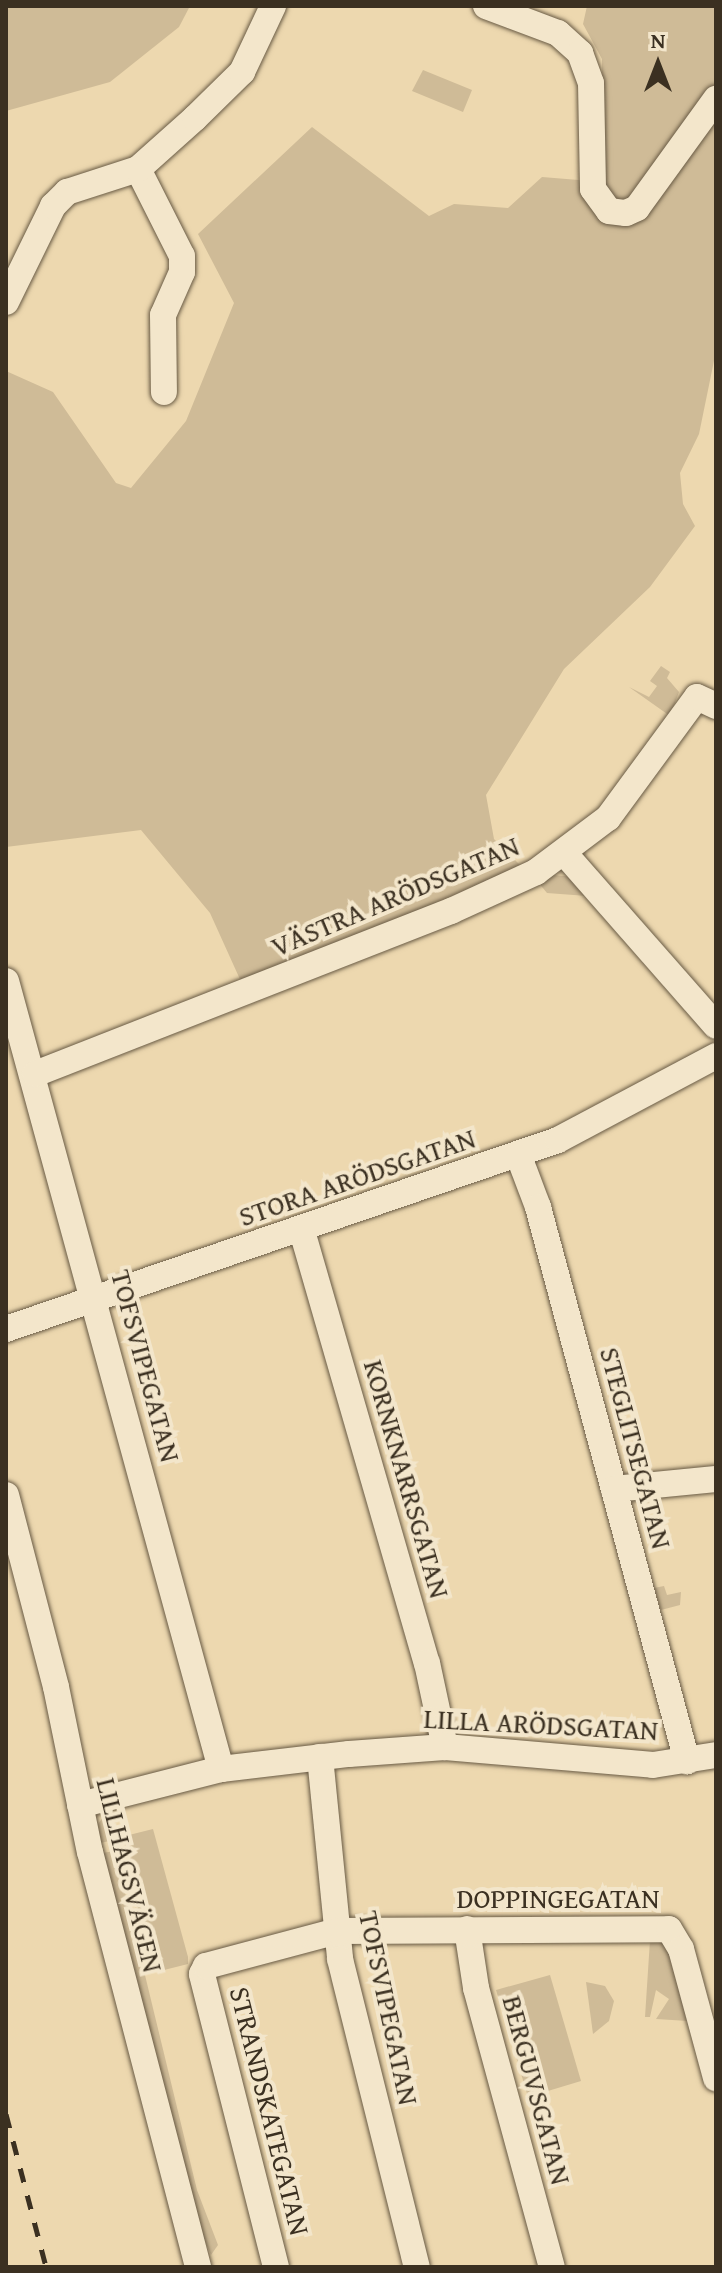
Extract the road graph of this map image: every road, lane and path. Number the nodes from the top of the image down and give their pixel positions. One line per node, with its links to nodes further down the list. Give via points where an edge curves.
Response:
1 (273, 6): 4 (street, via 242,72)
2 (486, 6): 3 (street, via 558,33 580,53 591,83 593,189 609,211 637,208)
3 (716, 99)
4 (138, 169): 5 (street, via 59,199); 6 (street, via 182,256 182,272 163,315)
5 (6, 302)
6 (164, 392)
7 (716, 706): 8 (street, VÄSTRA ARÖDSGATAN, via 697,697 639,782)
8 (566, 855): 10 (street); 12 (street, VÄSTRA ARÖDSGATAN, via 451,911)
9 (6, 981): 12 (street, TOFSVIPEGATAN)
10 (716, 1026)
11 (716, 1056): 13 (street, STORA ARÖDSGATAN, via 611,1116)
12 (35, 1074): 15 (street, TOFSVIPEGATAN, via 39,1106)
13 (518, 1154): 14 (street, STORA ARÖDSGATAN); 18 (street, STEGLITSEGATAN, via 538,1207)
14 (302, 1231): 15 (street, STORA ARÖDSGATAN); 20 (street, KORNKNARRSGATAN, via 427,1663)
15 (96, 1302): 16 (street, STORA ARÖDSGATAN); 24 (street, TOFSVIPEGATAN)
16 (6, 1329)
17 (716, 1479): 18 (street)
18 (614, 1489): 23 (street, STEGLITSEGATAN)
19 (6, 1495): 25 (street, LILLHAGSVÄGEN)
20 (445, 1747): 22 (street, LILLA ARÖDSGATAN); 23 (street, LILLA ARÖDSGATAN, via 566,1761)
21 (716, 1755): 23 (street, LILLA ARÖDSGATAN)
22 (320, 1757): 24 (street, LILLA ARÖDSGATAN); 27 (street, TOFSVIPEGATAN)
23 (687, 1761)
24 (221, 1769): 25 (street, LILLA ARÖDSGATAN)
25 (80, 1805): 29 (street, LILLHAGSVÄGEN)
26 (467, 1929): 27 (street, DOPPINGEGATAN); 28 (street, DOPPINGEGATAN, via 674,1932); 32 (street, BERGUVSGATAN, via 476,1988)
27 (338, 1931): 30 (street, STRANDSKATEGATAN, via 202,1969); 31 (street, TOFSVIPEGATAN, via 350,2000)
28 (716, 2078)
29 (198, 2267)
30 (276, 2267)
31 (417, 2267)
32 (552, 2267)

